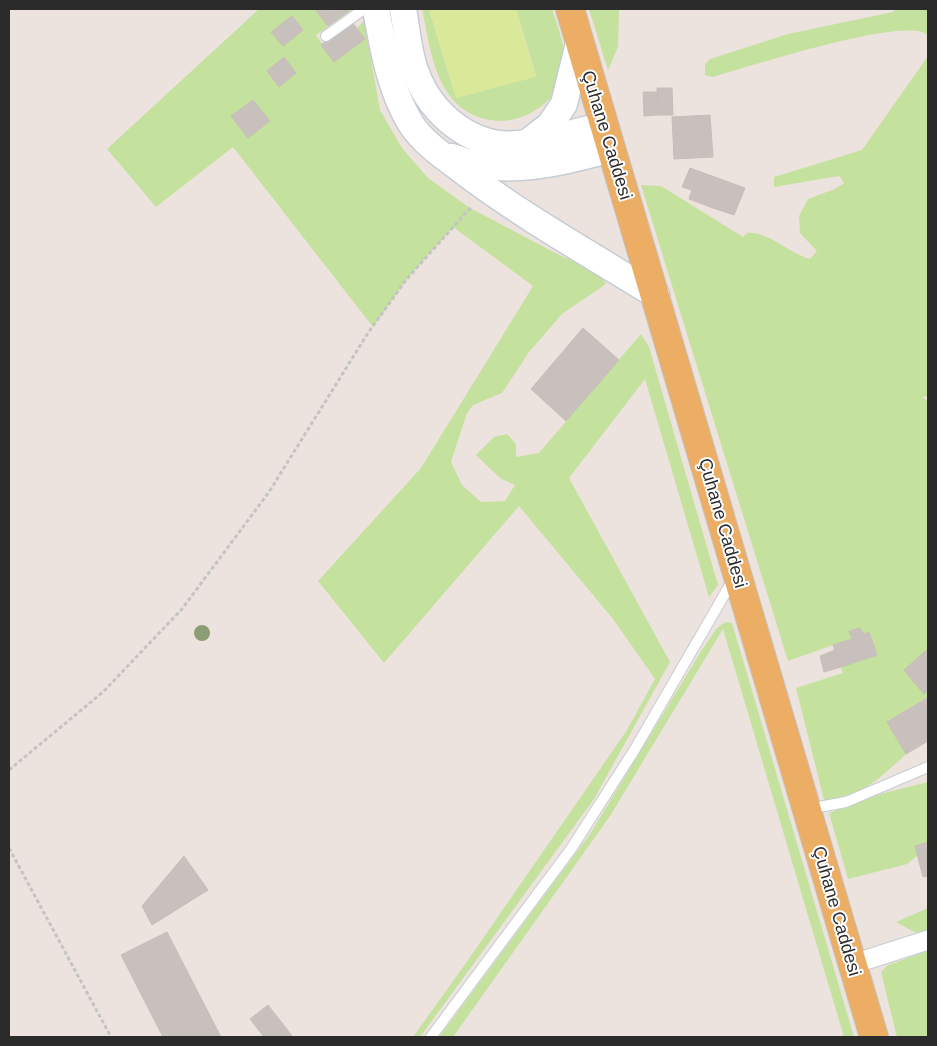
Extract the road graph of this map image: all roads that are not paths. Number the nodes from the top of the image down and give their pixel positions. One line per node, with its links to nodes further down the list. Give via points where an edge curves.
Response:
1 (364, 9): 5 (lane)
2 (376, 9): 9 (main road, via 400,104 413,126)
3 (403, 9): 8 (main road, via 415,72 436,109 453,125 487,142)
4 (570, 9): 6 (main road, Çuhane Caddesi)
5 (326, 36)
6 (579, 43): 7 (main road, Çuhane Caddesi); 8 (main road, via 564,104 550,125)
7 (608, 137): 8 (main road); 9 (main road, via 560,163 511,167 470,164); 10 (main road, Çuhane Caddesi)
8 (528, 143)
9 (436, 150): 10 (main road, via 487,188)
10 (656, 295): 11 (main road, Çuhane Caddesi)
11 (737, 572): 13 (main road, Çuhane Caddesi); 16 (lane, via 635,749 571,849)
12 (928, 767): 13 (lane, via 846,802)
13 (807, 809): 15 (main road, Çuhane Caddesi)
14 (928, 940): 15 (street)
15 (853, 964): 17 (main road, Çuhane Caddesi)
16 (431, 1037)
17 (874, 1037)

